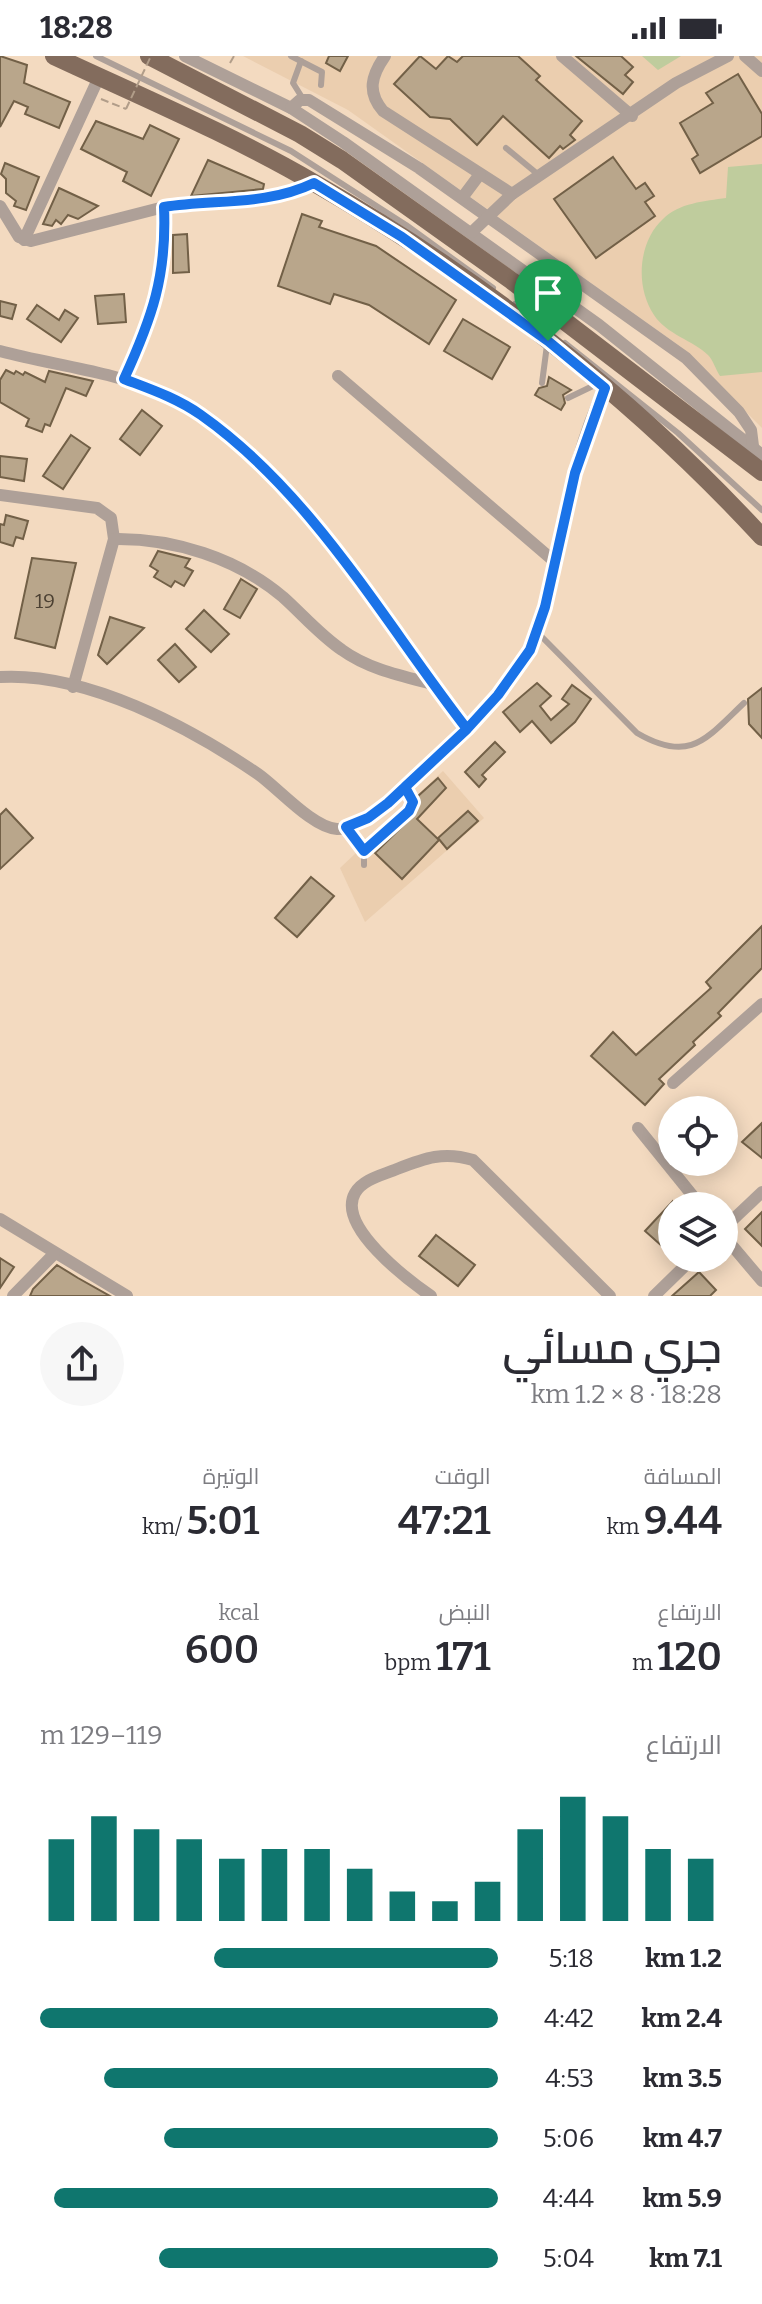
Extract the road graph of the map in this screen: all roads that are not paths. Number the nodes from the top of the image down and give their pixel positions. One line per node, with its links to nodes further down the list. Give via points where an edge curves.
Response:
1 (54, 56): 12 (main road)
2 (96, 56): 38 (lane, via 291,151 406,225 599,368)
3 (150, 56): 36 (main road, via 342,160 512,281)
4 (185, 56): 15 (street)
5 (291, 56): 10 (lane)
6 (385, 56): 18 (street, via 371,84 376,103)
7 (562, 56): 16 (street)
8 (728, 56): 16 (street, via 676,83)
9 (745, 56): 11 (street)
10 (301, 61): 13 (lane, via 322,72); 14 (lane, via 293,83)
11 (762, 71)
12 (99, 77): 20 (main road); 27 (street)
13 (321, 85)
14 (303, 99): 15 (street); 22 (street, via 375,139)
15 (291, 108): 26 (street)
16 (632, 116): 19 (street)
17 (506, 148): 19 (lane)
18 (480, 174): 21 (street); 22 (street)
19 (540, 176): 21 (street)
20 (314, 183): 24 (street, via 264,199); 28 (main road, via 402,237)
21 (512, 194): 25 (street)
22 (462, 198): 25 (street)
23 (0, 206): 27 (street)
24 (164, 207): 27 (street); 31 (street, via 162,283)
25 (487, 214): 26 (street); 35 (street, via 692,362 739,412)
26 (472, 232): 35 (street)
27 (24, 240)
28 (548, 341): 32 (lane); 33 (main road)
29 (0, 351): 31 (street)
30 (338, 376): 41 (street)
31 (124, 379): 44 (street, via 184,404 247,453 357,579)
32 (542, 383)
33 (602, 385): 34 (lane); 39 (main road, via 643,418); 41 (street)
34 (568, 398)
35 (758, 450)
36 (762, 472)
37 (0, 495): 40 (street, via 102,509 111,518)
38 (762, 510)
39 (762, 537)
40 (114, 539): 44 (street, via 169,543 217,558 272,589 343,652); 45 (street)
41 (555, 562): 42 (street)
42 (538, 632): 46 (lane, via 637,733 654,743 671,748 701,744); 47 (street, via 519,667)
43 (0, 677): 45 (street)
44 (433, 684): 47 (street)
45 (73, 687): 49 (street, via 166,721 261,776 313,818)
46 (744, 703)
47 (467, 729): 48 (street)
48 (405, 787): 49 (street, via 368,818); 50 (lane, via 413,802 409,811)
49 (346, 827): 50 (lane)
50 (364, 851): 51 (lane)
51 (364, 865)
52 (762, 1004): 53 (street)
53 (673, 1083)
54 (638, 1128): 55 (street)
55 (690, 1192)
56 (762, 1192): 57 (street)
57 (738, 1215)
58 (0, 1219): 60 (street)
59 (738, 1253): 62 (street)
60 (54, 1254): 63 (street); 64 (street)
61 (679, 1272): 67 (street)
62 (762, 1281)
63 (13, 1296)
64 (127, 1296)
65 (431, 1296): 66 (street, via 373,1248 352,1212 354,1194 366,1182 429,1156 451,1154 473,1160)
66 (610, 1296)
67 (654, 1296)

